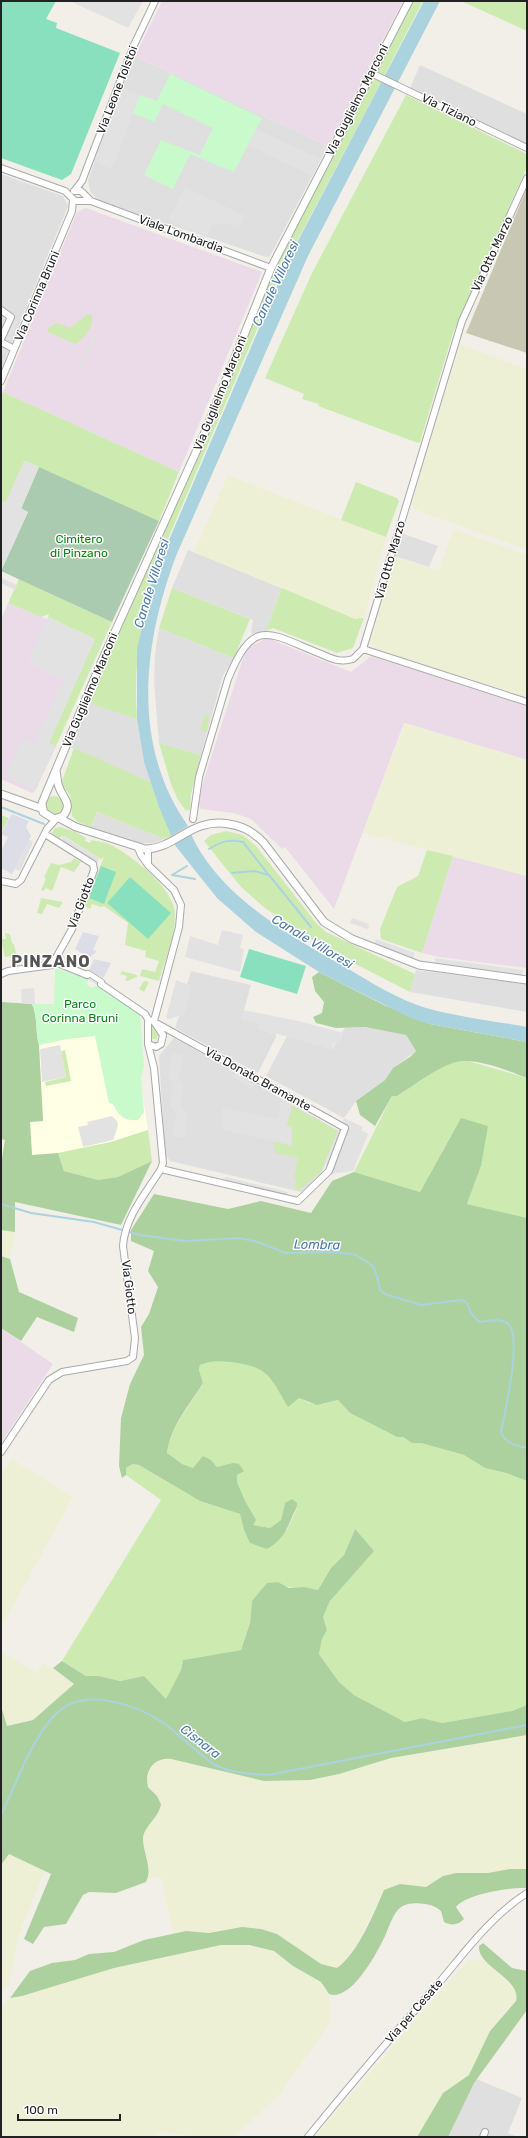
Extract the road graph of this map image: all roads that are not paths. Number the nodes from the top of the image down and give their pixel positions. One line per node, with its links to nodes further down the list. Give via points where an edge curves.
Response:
1 (155, 1): 7 (street, Via Leone Tolstoi, via 134,45)
2 (409, 1): 3 (street, Via Guglielmo Marconi)
3 (371, 73): 4 (street, Via Tiziano); 11 (street, Via Guglielmo Marconi)
4 (527, 148)
5 (1, 168): 9 (street)
6 (527, 178): 17 (street, Via Otto Marzo, via 462,321)
7 (82, 181): 8 (street, Via Leone Tolstoi); 9 (street, Via Leone Tolstoi)
8 (83, 193): 9 (street, Via Leone Tolstoi); 10 (street, Viale Lombardia)
9 (76, 197): 10 (street, Viale Lombardia); 15 (street, Via Corinna Bruni)
10 (91, 201): 11 (street, Viale Lombardia)
11 (271, 268): 19 (street, Via Guglielmo Marconi, via 205,432 101,663)
12 (1, 310): 13 (street, via 10,314 11,318)
13 (1, 339)
14 (1, 342): 15 (street)
15 (14, 349): 16 (street, Via Corinna Bruni)
16 (1, 381)
17 (363, 649): 18 (street); 27 (street, via 353,660 339,661 276,636 262,635 250,640 236,660 228,679 199,777)
18 (527, 702)
19 (56, 771): 21 (street, Via Guglielmo Marconi); 22 (street, via 58,785)
20 (1, 794): 23 (street)
21 (45, 796): 22 (street, via 57,792); 23 (street, via 36,802); 25 (street)
22 (65, 797): 24 (street, via 68,801)
23 (23, 803): 25 (street)
24 (67, 811): 26 (street); 28 (street, via 68,818)
25 (44, 812): 26 (street); 29 (street, via 49,822)
26 (58, 819): 28 (street); 29 (street)
27 (193, 819)
28 (76, 827): 30 (street)
29 (46, 831): 33 (street, via 19,883); 34 (street, Via Giotto, via 95,866 72,929)
30 (138, 848): 31 (street); 32 (street)
31 (148, 849): 32 (street); 37 (street, via 204,824 219,822 238,826 251,832 264,843 324,922 352,939 419,965)
32 (148, 865): 39 (street, via 174,890 181,905 179,927)
33 (1, 881)
34 (55, 962): 35 (street, via 49,967 27,968); 36 (street)
35 (1, 974)
36 (88, 974): 38 (street)
37 (527, 980)
38 (101, 983): 39 (street)
39 (154, 1022): 40 (street, Via Donato Bramante); 41 (street); 42 (street, via 146,1026)
40 (171, 1031): 41 (street); 45 (street, Via Donato Bramante, via 345,1128 329,1171 298,1201)
41 (163, 1035): 43 (street, via 161,1044)
42 (148, 1044): 43 (street); 44 (street)
43 (156, 1047): 44 (street)
44 (151, 1054): 45 (street, via 163,1162)
45 (161, 1169): 46 (street, Via Giotto, via 127,1222 124,1233 123,1246 135,1338 133,1357 127,1361 62,1372 49,1380)
46 (1, 1452)
47 (527, 1893): 48 (street, Via per Cesate, via 508,1907 476,1939)
48 (308, 2137)

